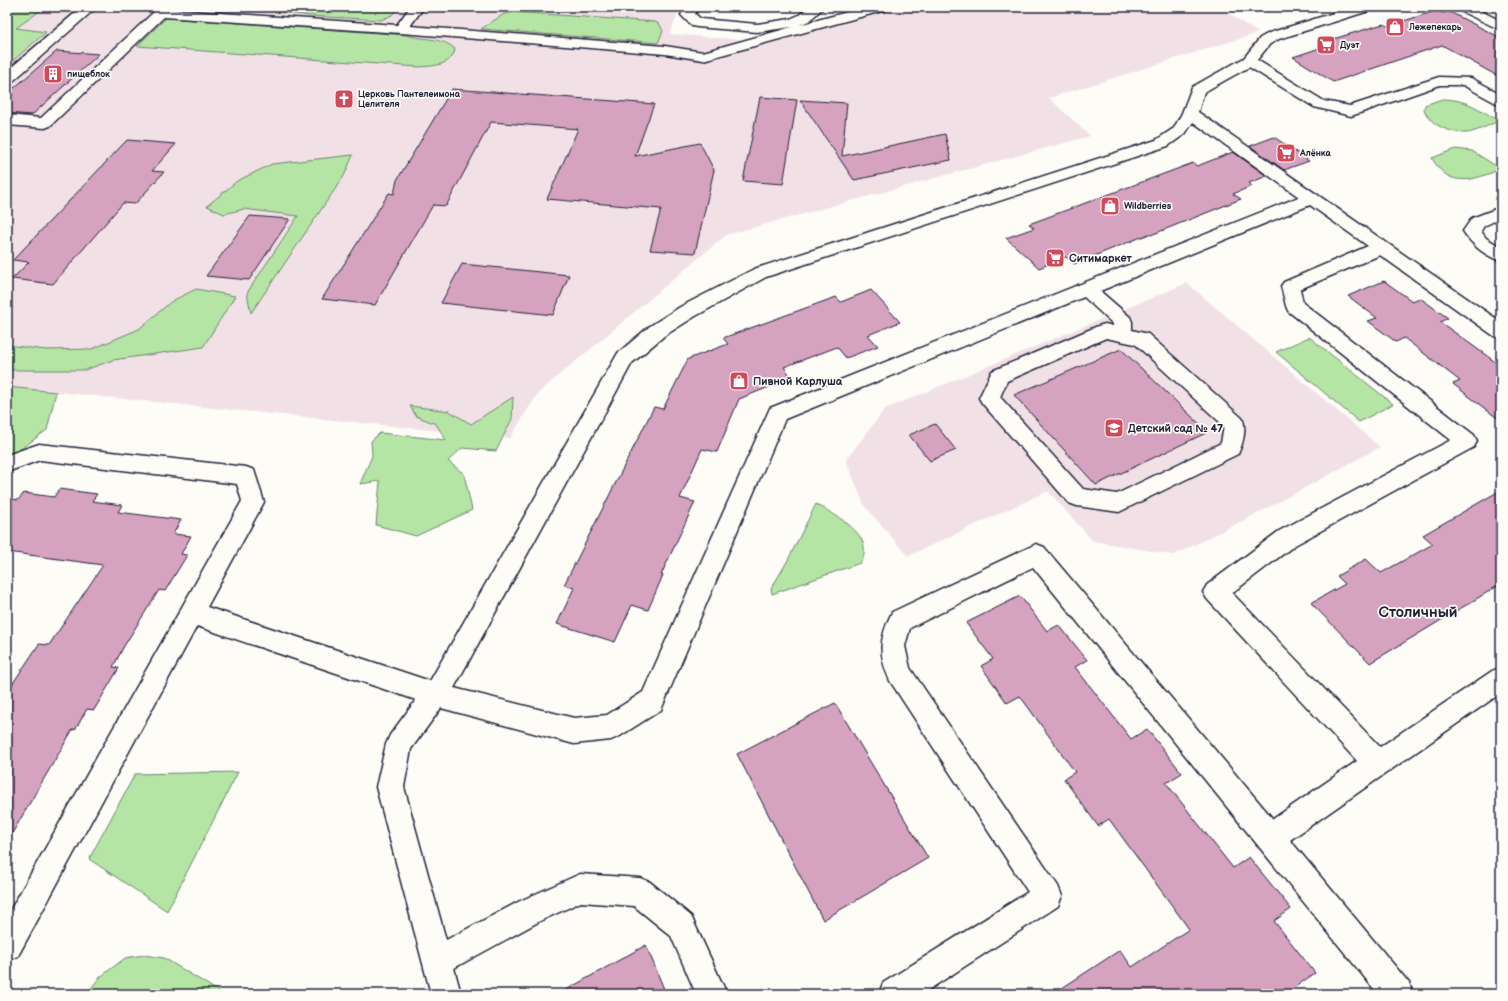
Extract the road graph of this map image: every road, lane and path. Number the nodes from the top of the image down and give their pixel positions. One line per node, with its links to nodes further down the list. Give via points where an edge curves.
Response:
1 (90, 7): 11 (lane)
2 (417, 7): 9 (lane)
3 (692, 7): 4 (lane, via 688,15 697,23 758,28 793,23)
4 (817, 7)
5 (882, 7): 9 (lane, via 703,56 665,50)
6 (1367, 7): 10 (lane, via 1274,36 1265,41)
7 (1463, 7): 8 (lane)
8 (1501, 26)
9 (401, 29): 14 (lane, via 160,13 45,123)
10 (1249, 61): 12 (lane, via 1319,104 1351,111 1439,81 1466,81); 13 (lane, via 1197,90)
11 (7, 80)
12 (1501, 100)
13 (1190, 113): 15 (lane); 25 (lane, via 1180,131 1162,142 760,273 657,331 625,358)
14 (7, 120)
15 (1312, 198): 17 (lane); 19 (lane)
16 (1501, 212): 18 (lane, via 1478,222 1472,231 1480,242)
17 (1380, 248): 20 (lane); 26 (lane, via 1290,286 1295,306 1467,441 1287,538 1215,592)
18 (1501, 255)
19 (1087, 289): 21 (lane, via 1123,322); 25 (lane, via 777,414 652,701 611,727 574,731)
20 (1501, 331)
21 (1122, 335): 21 (lane, via 1142,339 1235,424 1231,448 1119,503 1077,497 989,398 999,376 1106,331)
22 (7, 464): 23 (lane, via 40,452 246,476 253,502)
23 (191, 613): 25 (lane); 28 (lane)
24 (1501, 678): 26 (lane)
25 (436, 695): 29 (lane, via 399,744 390,787)
26 (1377, 763): 27 (lane)
27 (1270, 837): 32 (lane, via 1036,554 901,620 894,634 892,652 899,673 1048,896); 33 (lane)
28 (7, 945)
29 (437, 961): 30 (lane); 31 (lane, via 530,911 580,888 640,892 681,926)
30 (446, 994)
31 (712, 994)
32 (894, 994)
33 (1398, 994)

